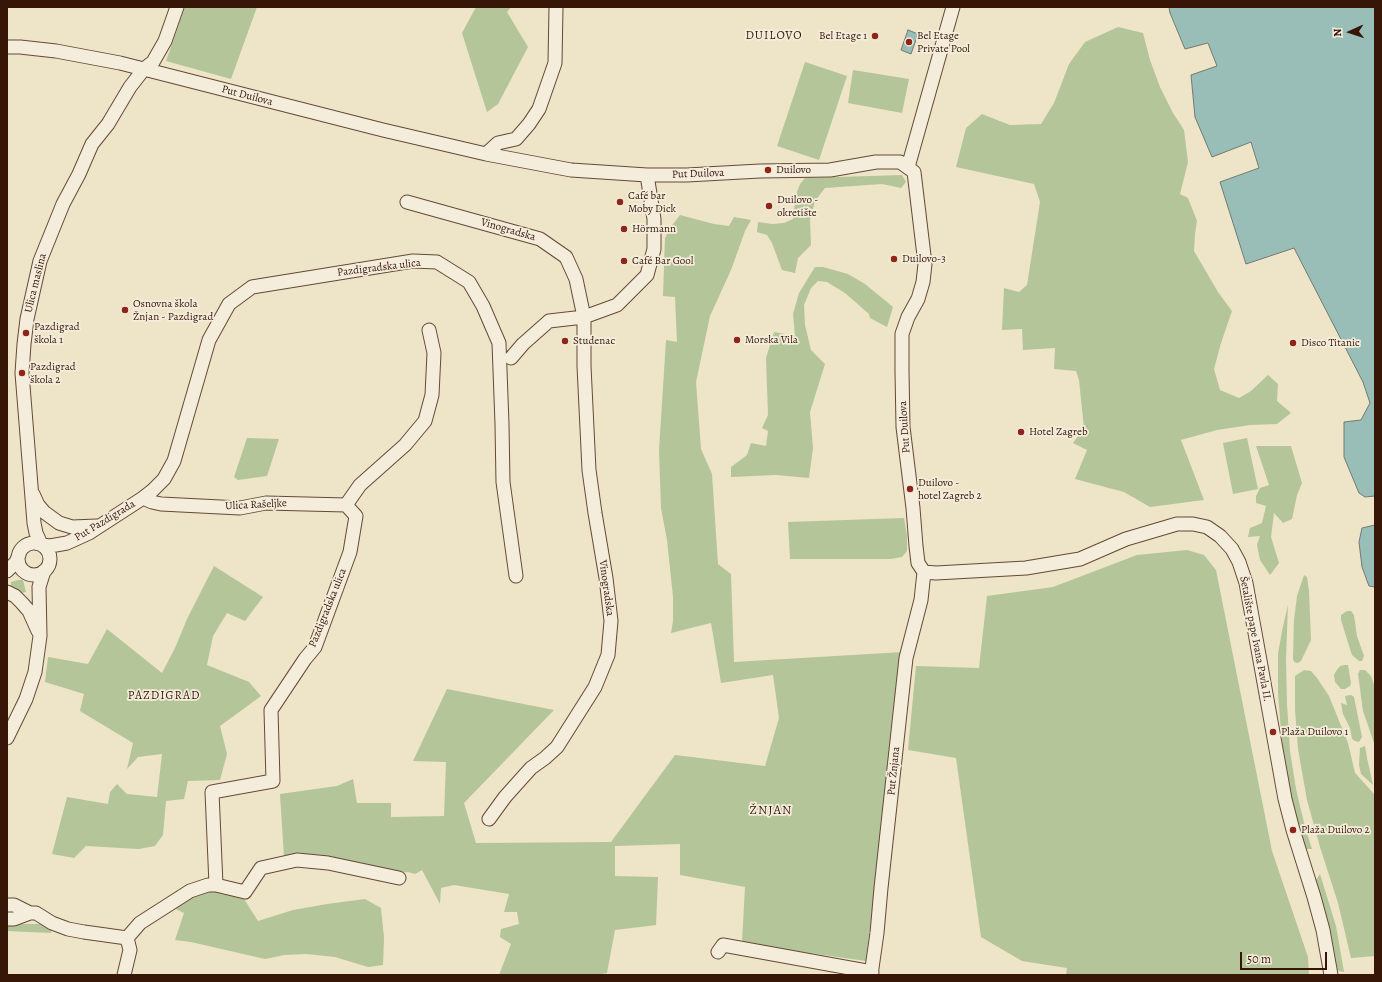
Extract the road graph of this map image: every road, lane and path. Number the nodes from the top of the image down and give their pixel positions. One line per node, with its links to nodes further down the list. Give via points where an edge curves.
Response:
1 (177, 7): 5 (street, Ulica maslina, via 165,41 153,62)
2 (556, 7): 6 (street, via 555,62 539,109 516,139 498,142)
3 (953, 7): 7 (street)
4 (7, 47): 5 (street, Put Duilova, via 56,51)
5 (144, 69): 6 (street, Put Duilova); 13 (street, Ulica maslina, via 92,144 63,204 40,261 27,318 22,373)
6 (486, 154): 8 (street, Put Duilova, via 571,170)
7 (908, 167): 8 (street, Put Duilova, via 900,162 876,162 830,170); 24 (street, Put Duilova, via 914,172 925,266 918,299 902,334 903,427 918,563)
8 (647, 175): 10 (street, via 654,219 654,249 647,275 617,305)
9 (407, 202): 10 (street, Vinogradska, via 540,239 566,257 576,279)
10 (584, 317): 12 (street, via 549,321 522,344); 31 (street, Vinogradska, via 590,470 611,621 608,655 595,687 557,747 531,768)
11 (429, 330): 15 (street, via 434,353 432,395 425,421 405,445 360,485)
12 (512, 358)
13 (31, 490): 16 (street, Ulica maslina); 17 (street, via 38,505 58,523 79,527)
14 (142, 498): 15 (street, Ulica Rašeljke, via 161,504 240,508 266,503); 17 (street, Put Pazdigrada); 26 (street, Pazdigradska ulica, via 164,479 174,461 209,340 229,304 252,287 413,261 436,262 469,282 499,343 503,482)
15 (346, 505): 33 (street, Pazdigradska ulica, via 356,516 350,552 315,648 271,710 274,781 212,792)
16 (34, 523): 19 (street, Ulica maslina); 20 (street, Ulica maslina)
17 (99, 526): 18 (street, Put Pazdigrada)
18 (67, 543): 19 (street, Put Pazdigrada); 21 (street, Put Pazdigrada)
19 (42, 545): 20 (street, via 33,543); 21 (street, via 49,553)
20 (22, 550): 22 (street, via 16,562); 23 (street, via 20,566)
21 (47, 567): 23 (street, via 36,574); 28 (street, Put Pazdigrada, via 41,579)
22 (7, 571)
23 (26, 572): 25 (street); 28 (street, Put Pazdigrada, via 32,578)
24 (924, 572): 39 (street, Put Žnjana, via 922,600 906,658); 41 (street, Šetalište pape Ivana Pavla II., via 1026,568 1080,559 1126,539 1177,524 1207,527 1220,536 1232,549 1246,583 1292,830 1323,930)
25 (7, 574)
26 (516, 576)
27 (7, 592): 29 (street, via 22,602)
28 (39, 596): 29 (street, Put Pazdigrada)
29 (40, 636): 30 (street, Put Pazdigrada, via 31,685)
30 (7, 738)
31 (489, 819)
32 (399, 878): 33 (street, via 328,863 297,860 261,868 245,892)
33 (216, 885): 37 (street, via 190,891 140,924)
34 (7, 905): 35 (street, via 14,905)
35 (30, 913): 36 (street); 37 (street, via 36,913 68,929)
36 (7, 919)
37 (127, 938): 40 (street, via 130,950)
38 (718, 952): 39 (street, Put Žnjana, via 723,945)
39 (872, 973)
40 (124, 975)
41 (1331, 975)

